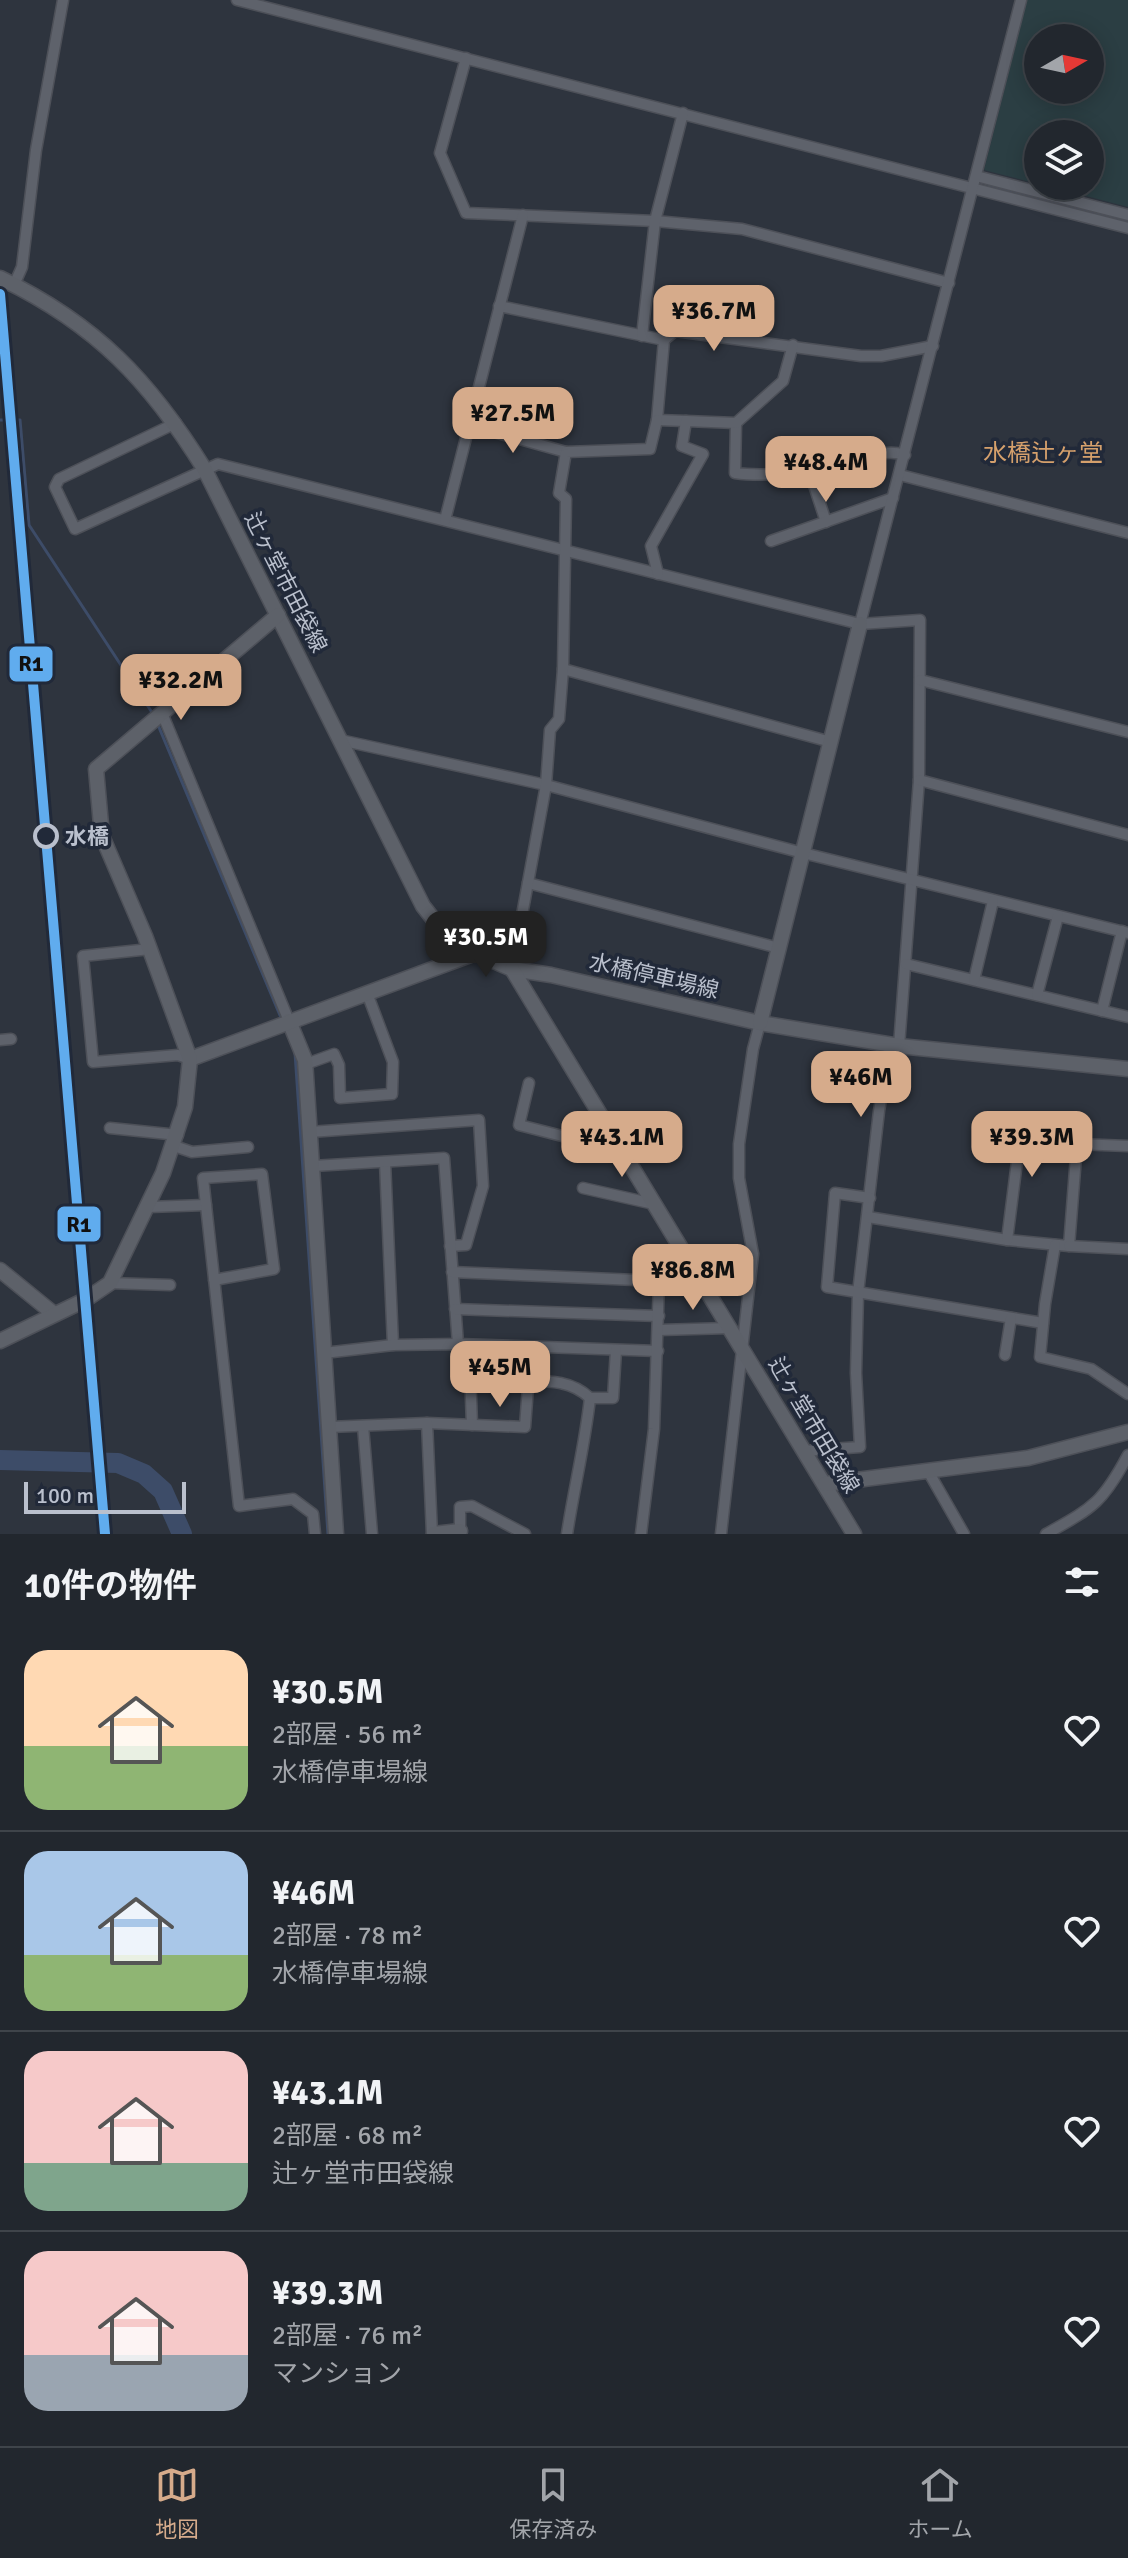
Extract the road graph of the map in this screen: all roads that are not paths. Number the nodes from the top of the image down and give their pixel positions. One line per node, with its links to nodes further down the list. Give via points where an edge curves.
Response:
1 (63, 0): 12 (street, via 22,267)
2 (237, 0): 4 (street)
3 (1021, 0): 6 (street)
4 (466, 58): 5 (street); 8 (street, via 440,153 466,213)
5 (683, 113): 7 (street); 10 (street)
6 (976, 176): 7 (street); 9 (street)
7 (973, 188): 11 (street); 13 (street)
8 (523, 215): 10 (street); 14 (street)
9 (1128, 215)
10 (655, 221): 13 (street, via 742,229); 15 (street)
11 (1128, 228)
12 (7, 281): 21 (main road, 辻ヶ堂市田袋線, via 117,355)
13 (949, 283): 18 (street)
14 (499, 306): 15 (street); 23 (street)
15 (642, 336): 16 (street)
16 (664, 340): 17 (street, via 675,331); 19 (street)
17 (793, 345): 18 (street, via 861,356); 22 (street, via 783,381)
18 (933, 346): 25 (street)
19 (657, 420): 20 (street); 24 (street, via 650,449)
20 (686, 421): 22 (street); 35 (street, via 682,446 703,454 651,546)
21 (176, 423): 26 (main road, 辻ヶ堂市田袋線); 26 (street, via 59,479 55,487 75,529)
22 (736, 423): 27 (street, via 735,473)
23 (469, 425): 24 (street); 30 (street)
24 (566, 452): 34 (street, via 559,493 566,499)
25 (905, 455): 27 (street, via 889,450 853,465); 28 (street)
26 (205, 470): 30 (street, via 218,464); 36 (main road, 辻ヶ堂市田袋線)
27 (809, 470): 31 (street)
28 (900, 475): 29 (street); 32 (street)
29 (893, 498): 31 (street); 37 (street)
30 (445, 520): 34 (street)
31 (826, 522): 33 (street)
32 (1128, 533)
33 (771, 541)
34 (564, 550): 35 (street); 38 (street)
35 (658, 574): 37 (street)
36 (278, 615): 40 (main road); 42 (main road, 辻ヶ堂市田袋線)
37 (860, 624): 39 (street, via 920,620); 43 (main road)
38 (563, 669): 43 (street); 45 (street, via 559,719 550,730)
39 (920, 680): 41 (street); 44 (street)
40 (162, 713): 54 (main road, via 96,769 102,836); 63 (street)
41 (1128, 732)
42 (340, 740): 45 (street); 55 (main road, 辻ヶ堂市田袋線, via 423,906 452,943)
43 (831, 742): 47 (main road)
44 (919, 780): 46 (street); 48 (street)
45 (546, 785): 47 (street); 49 (street)
46 (1128, 835)
47 (803, 853): 48 (street); 53 (main road)
48 (913, 881): 50 (street); 56 (street)
49 (528, 883): 53 (street); 57 (street)
50 (993, 901): 51 (street); 58 (street)
51 (1058, 916): 52 (street); 60 (street)
52 (1125, 932): 61 (street)
53 (779, 948): 64 (main road)
54 (150, 949): 66 (main road); 66 (street, via 83,956 93,1062 178,1055)
55 (473, 954): 57 (main road, 水橋停車場線); 59 (main road)
56 (906, 964): 58 (street); 65 (street)
57 (512, 969): 64 (main road, 水橋停車場線); 76 (main road, 辻ヶ堂市田袋線)
58 (974, 980): 60 (street)
59 (367, 993): 63 (main road); 67 (street, via 393,1062 392,1094 340,1098 334,1054)
60 (1037, 995): 61 (street)
61 (1102, 1011): 62 (street)
62 (1128, 1017)
63 (289, 1021): 66 (main road); 67 (main road)
64 (760, 1023): 65 (main road, 水橋停車場線); 109 (street, via 739,1144 739,1178 753,1254)
65 (899, 1046): 68 (main road, 水橋停車場線); 80 (street, via 889,1052)
66 (190, 1059): 72 (main road)
67 (306, 1064): 71 (main road)
68 (1128, 1069)
69 (529, 1083): 76 (street, via 519,1125)
70 (110, 1128): 72 (street)
71 (310, 1132): 78 (main road); 87 (street, via 479,1120 483,1186 466,1245)
72 (176, 1141): 75 (street, via 192,1152); 83 (main road)
73 (1077, 1144): 74 (street); 85 (street, via 1020,1138); 88 (street)
74 (1128, 1146)
75 (248, 1147)
76 (621, 1151): 81 (main road, 辻ヶ堂市田袋線)
77 (385, 1162): 78 (street); 87 (street, via 444,1158); 107 (street)
78 (313, 1166): 112 (main road)
79 (583, 1188): 81 (street)
80 (870, 1198): 84 (street); 97 (street, via 835,1193 827,1287)
81 (654, 1204): 90 (main road, 辻ヶ堂市田袋線)
82 (206, 1205): 83 (street); 93 (street); 93 (street, via 203,1178 262,1174 274,1269)
83 (148, 1207): 95 (main road)
84 (868, 1217): 85 (street); 97 (street)
85 (1007, 1240): 86 (street)
86 (1055, 1245): 88 (street); 102 (street)
87 (450, 1246): 92 (street)
88 (1069, 1246): 89 (street)
89 (1128, 1249)
90 (691, 1265): 94 (street); 103 (main road, 辻ヶ堂市田袋線)
91 (0, 1270): 99 (main road)
92 (452, 1272): 94 (street); 98 (street)
93 (214, 1280): 127 (street, via 239,1506 293,1499 313,1514)
94 (659, 1281): 100 (street)
95 (110, 1283): 96 (street); 99 (main road)
96 (170, 1285)
97 (858, 1293): 101 (street); 122 (street, via 860,1447)
98 (455, 1309): 100 (street); 106 (street)
99 (54, 1314): 105 (main road)
100 (659, 1316): 104 (street)
101 (1011, 1318): 102 (street); 113 (street)
102 (1043, 1323): 115 (street, via 1040,1357 1091,1369)
103 (729, 1328): 104 (street); 109 (main road, 辻ヶ堂市田袋線)
104 (659, 1330): 111 (street)
105 (0, 1341)
106 (458, 1344): 107 (street); 108 (street); 118 (street, via 470,1372)
107 (393, 1345): 112 (street)
108 (531, 1347): 110 (street); 114 (street)
109 (742, 1348): 122 (main road, 辻ヶ堂市田袋線); 134 (street)
110 (616, 1350): 111 (street); 116 (street, via 613,1398)
111 (658, 1351): 133 (street)
112 (324, 1353): 120 (main road)
113 (1005, 1355)
114 (528, 1381): 116 (street, via 560,1382); 118 (street, via 525,1427)
115 (1128, 1394)
116 (590, 1398): 132 (street)
117 (427, 1423): 118 (street); 119 (street); 130 (street)
118 (472, 1425)
119 (363, 1426): 120 (street); 129 (street)
120 (329, 1427): 128 (main road)
121 (1128, 1432): 124 (main road, via 1028,1458)
122 (804, 1451): 125 (main road, 辻ヶ堂市田袋線)
123 (1128, 1455): 137 (street, via 1110,1489 1091,1508)
124 (928, 1471): 125 (main road); 136 (street)
125 (825, 1484): 135 (main road, 辻ヶ堂市田袋線)
126 (460, 1531): 130 (main road); 131 (street, via 460,1507 472,1506)
127 (315, 1534)
128 (336, 1534)
129 (372, 1534)
130 (433, 1534)
131 (525, 1534)
132 (567, 1534)
133 (641, 1534)
134 (721, 1534)
135 (854, 1534)
136 (964, 1534)
137 (1046, 1534)

